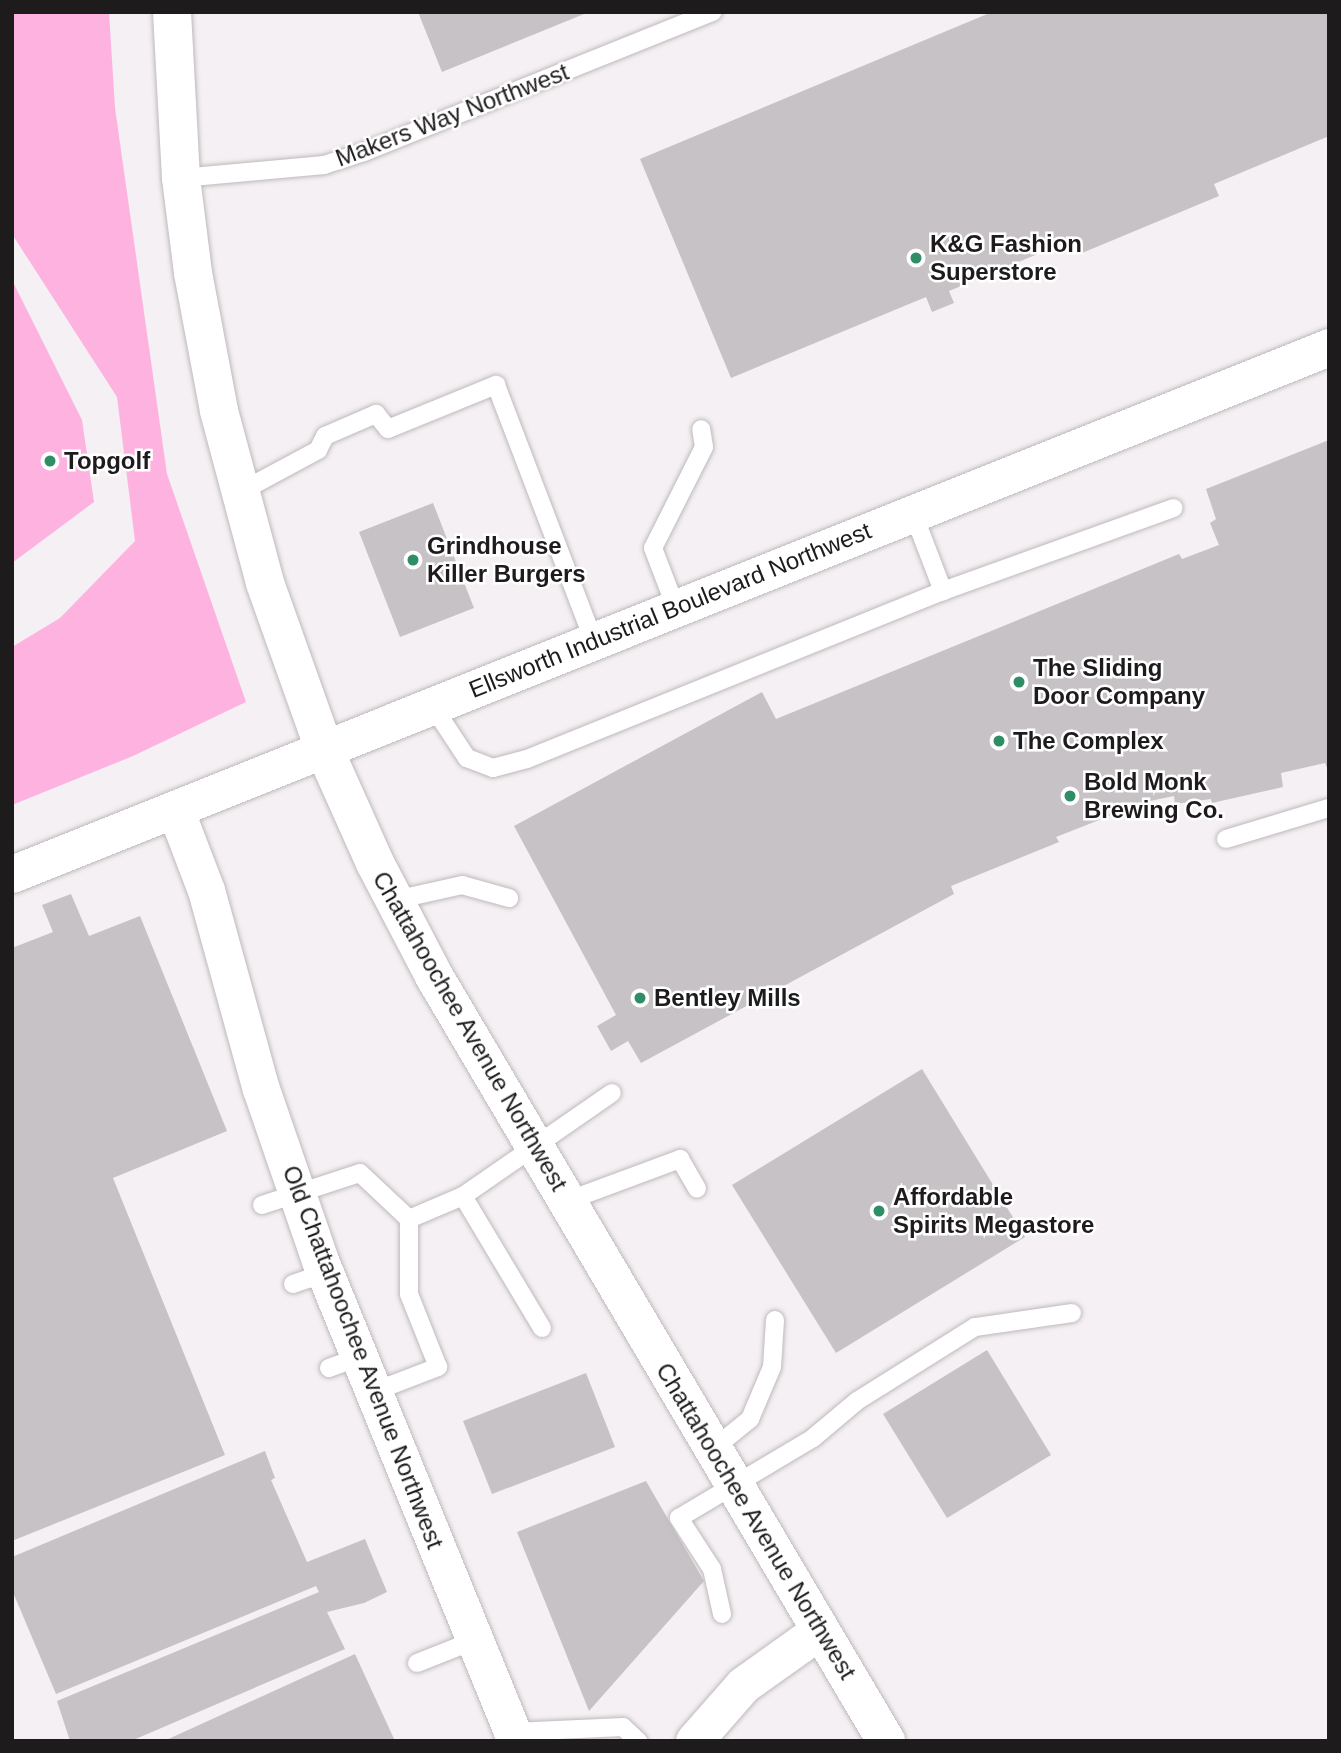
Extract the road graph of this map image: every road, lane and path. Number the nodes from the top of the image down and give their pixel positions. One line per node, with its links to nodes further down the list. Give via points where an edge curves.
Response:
1 (172, 12): 3 (street, Chattahoochee Avenue Northwest)
2 (713, 12): 3 (lane, Makers Way Northwest, via 324,165)
3 (181, 178): 6 (street, Chattahoochee Avenue Northwest, via 219,411)
4 (1329, 347): 8 (street, Ellsworth Industrial Boulevard Northwest)
5 (701, 429): 10 (lane, via 704,447 653,548)
6 (240, 492): 11 (lane, via 318,450 325,436 376,414 388,429 496,385); 13 (street, Chattahoochee Avenue Northwest, via 265,583)
7 (1173, 508): 9 (lane)
8 (913, 513): 9 (lane); 10 (street, Ellsworth Industrial Boulevard Northwest)
9 (943, 591): 12 (lane, via 527,759 494,768 467,758)
10 (676, 608): 11 (street, Ellsworth Industrial Boulevard Northwest)
11 (594, 640): 12 (street, Ellsworth Industrial Boulevard Northwest)
12 (432, 705): 13 (street, Ellsworth Industrial Boulevard Northwest)
13 (324, 749): 15 (street, Ellsworth Industrial Boulevard Northwest); 19 (street, Chattahoochee Avenue Northwest)
14 (1329, 808): 16 (lane)
15 (175, 809): 17 (street, Ellsworth Industrial Boulevard Northwest); 23 (street, Old Chattahoochee Avenue Northwest, via 206,890 261,1088)
16 (1226, 839)
17 (12, 874)
18 (509, 898): 19 (lane, via 462,885)
19 (395, 900): 21 (street, Chattahoochee Avenue Northwest, via 434,976)
20 (612, 1093): 21 (lane)
21 (535, 1147): 24 (lane); 25 (street, Chattahoochee Avenue Northwest)
22 (698, 1189): 25 (lane, via 680,1159)
23 (297, 1193): 26 (lane); 27 (lane, via 360,1173); 31 (street, Old Chattahoochee Avenue Northwest, via 309,1278 344,1362)
24 (463, 1196): 27 (lane); 30 (lane)
25 (567, 1201): 32 (street, Chattahoochee Avenue Northwest)
26 (262, 1205)
27 (409, 1219): 31 (lane, via 409,1294 438,1367)
28 (1072, 1313): 33 (lane, via 975,1327 857,1401 813,1438)
29 (775, 1320): 32 (lane, via 772,1367 750,1419)
30 (542, 1328)
31 (373, 1392): 36 (street, Old Chattahoochee Avenue Northwest)
32 (713, 1449): 33 (street, Chattahoochee Avenue Northwest)
33 (736, 1486): 34 (lane, via 679,1518 712,1569); 35 (street, Chattahoochee Avenue Northwest)
34 (722, 1614)
35 (820, 1630): 40 (street, via 743,1685); 41 (street, Chattahoochee Avenue Northwest)
36 (475, 1640): 37 (lane); 38 (street, Old Chattahoochee Avenue Northwest)
37 (417, 1663)
38 (514, 1737): 39 (lane, via 623,1727)
39 (638, 1741)
40 (694, 1741)
41 (886, 1741)

